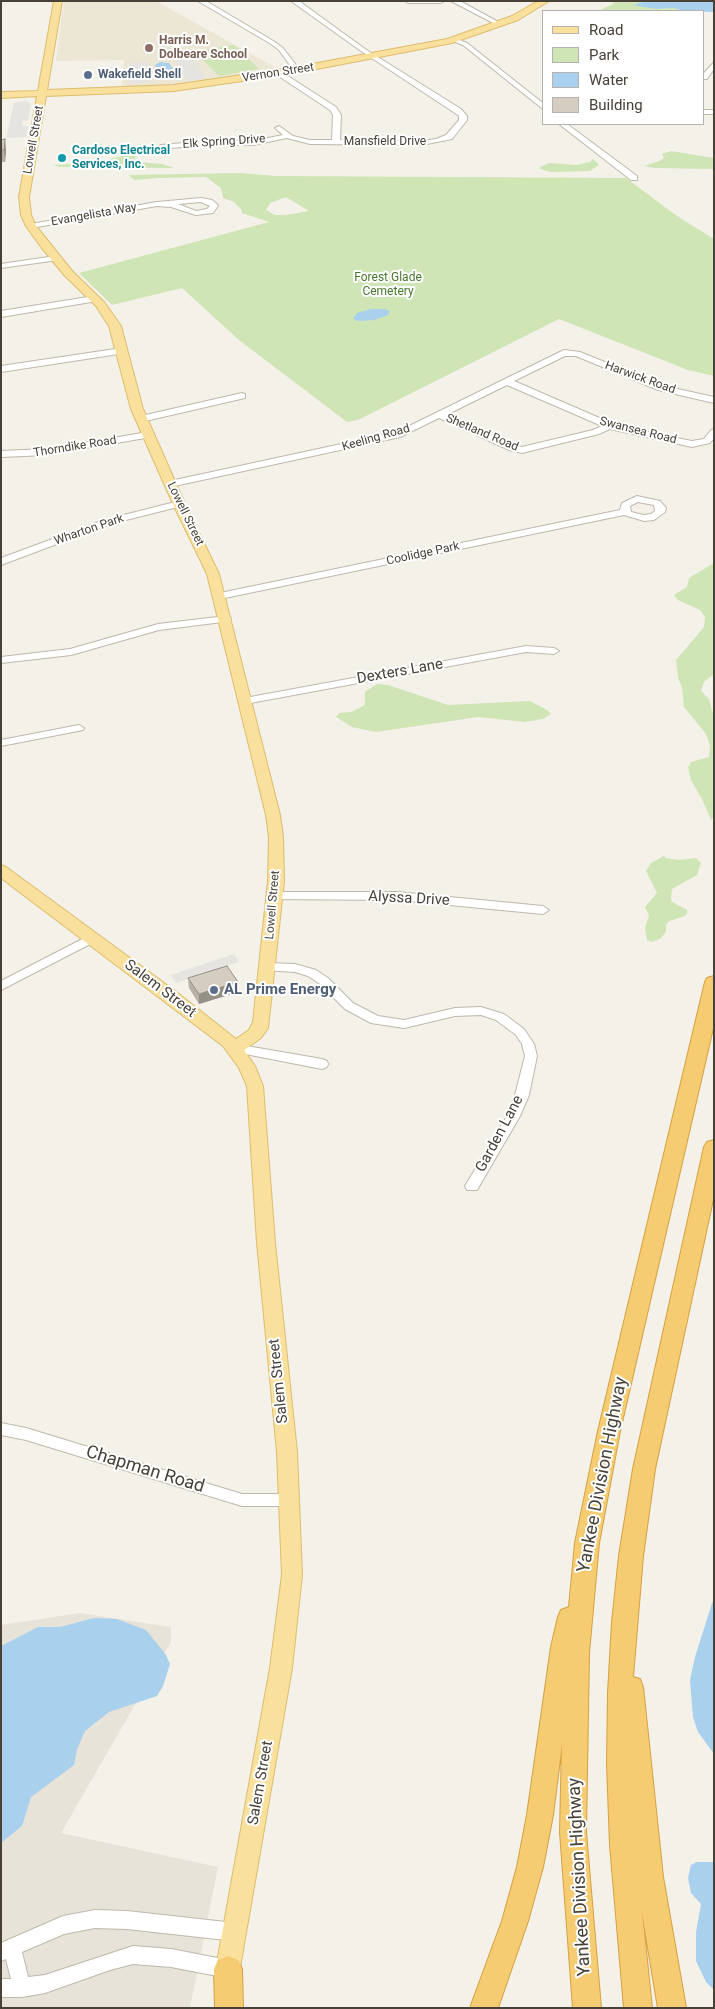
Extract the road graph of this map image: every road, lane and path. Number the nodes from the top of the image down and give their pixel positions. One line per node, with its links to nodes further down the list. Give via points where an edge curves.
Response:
1 (58, 1): 16 (main road, Lowell Street)
2 (202, 1): 12 (street, via 274,43)
3 (294, 1): 10 (street)
4 (408, 1): 5 (street)
5 (441, 1)
6 (454, 1): 8 (street)
7 (545, 1): 8 (main road, Vernon Street)
8 (499, 24): 9 (main road, Vernon Street)
9 (455, 40): 10 (main road, Vernon Street); 19 (street, via 465,44)
10 (373, 56): 12 (main road, Vernon Street); 23 (street, Mansfield Drive, via 460,113 463,122 451,135 434,142)
11 (714, 64): 14 (street)
12 (296, 70): 13 (main road, Vernon Street)
13 (280, 73): 16 (main road, Vernon Street, via 174,88); 23 (street, via 333,109)
14 (705, 77): 15 (street)
15 (714, 77)
16 (43, 93): 17 (main road, Vernon Street); 18 (main road, Lowell Street)
17 (6, 95): 18 (main road)
18 (41, 105): 27 (main road, Lowell Street, via 24,197)
19 (542, 106)
20 (564, 125): 25 (street)
21 (279, 128): 22 (street)
22 (287, 136): 23 (street, Mansfield Drive, via 310,142); 24 (street, Elk Spring Drive, via 253,143)
23 (336, 143)
24 (161, 147)
25 (634, 178)
26 (157, 204): 26 (street, Evangelista Way, via 196,213 210,211 214,206 202,200); 27 (street, Evangelista Way)
27 (31, 226): 28 (main road, Lowell Street)
28 (55, 258): 29 (street); 30 (main road, Lowell Street)
29 (1, 266)
30 (94, 299): 31 (street); 32 (main road, Lowell Street, via 113,322)
31 (1, 314)
32 (122, 351): 34 (street); 39 (main road, Lowell Street)
33 (568, 352): 35 (street, Keeling Road, via 558,354); 37 (street, Harwick Road, via 654,386)
34 (1, 369)
35 (506, 382): 38 (street, Keeling Road); 40 (street, Swansea Road)
36 (242, 396): 39 (street)
37 (714, 400)
38 (440, 415): 40 (street, Shetland Road, via 522,450); 44 (street, Keeling Road, via 398,435)
39 (141, 419): 42 (main road, Lowell Street)
40 (610, 426): 41 (street, Swansea Road, via 692,444 707,441)
41 (714, 432)
42 (148, 435): 43 (street, Thorndike Road, via 47,452); 44 (main road, Lowell Street)
43 (1, 454)
44 (170, 484): 45 (main road, Lowell Street)
45 (179, 504): 47 (street, Wharton Park, via 107,522); 48 (main road, Lowell Street, via 211,568)
46 (626, 512): 48 (street, Coolidge Park)
47 (1, 562)
48 (220, 596): 49 (main road, Lowell Street)
49 (226, 620): 51 (street, via 163,626 71,652); 52 (main road, Lowell Street)
50 (554, 651): 52 (street, Dexters Lane, via 528,648)
51 (1, 660)
52 (245, 701): 56 (main road, Lowell Street, via 274,821)
53 (79, 728): 54 (street)
54 (1, 743)
55 (1, 870): 58 (main road, Salem Street)
56 (274, 896): 57 (street, Alyssa Drive, via 397,896); 59 (main road, Lowell Street)
57 (543, 910)
58 (92, 938): 61 (street); 62 (main road, Salem Street)
59 (267, 967): 62 (main road, Lowell Street, via 260,1028); 65 (street, Garden Lane, via 295,968 312,973 349,1006 375,1020 404,1024 455,1012 481,1011 500,1018 520,1032 531,1056 522,1095)
60 (714, 982): 68 (highway, Yankee Division Highway, via 609,1431)
61 (1, 986)
62 (235, 1048): 63 (street); 67 (main road, Salem Street, via 251,1073 257,1099)
63 (322, 1064)
64 (714, 1148): 69 (highway, via 644,1469 630,1556)
65 (472, 1186)
66 (1, 1430): 67 (street, Chapman Road, via 26,1434 242,1500)
67 (290, 1500): 70 (main road, Salem Street, via 292,1548 281,1668)
68 (587, 1543): 77 (highway, via 563,1647 530,1867 513,1929); 78 (highway, Yankee Division Highway, via 576,1653 574,1814)
69 (624, 1622): 79 (highway, via 620,1702 622,1836); 80 (highway, via 650,1877)
70 (235, 1932): 71 (street, via 95,1919 63,1925); 72 (main road, Salem Street)
71 (6, 1950): 74 (street)
72 (228, 1969): 74 (street, via 171,1958 133,1955 45,1984); 75 (main road, Salem Street); 76 (highway)
73 (1, 1988): 74 (street)
74 (22, 1988)
75 (220, 2008)
76 (229, 2008)
77 (484, 2008)
78 (587, 2008)
79 (638, 2008)
80 (672, 2008)

